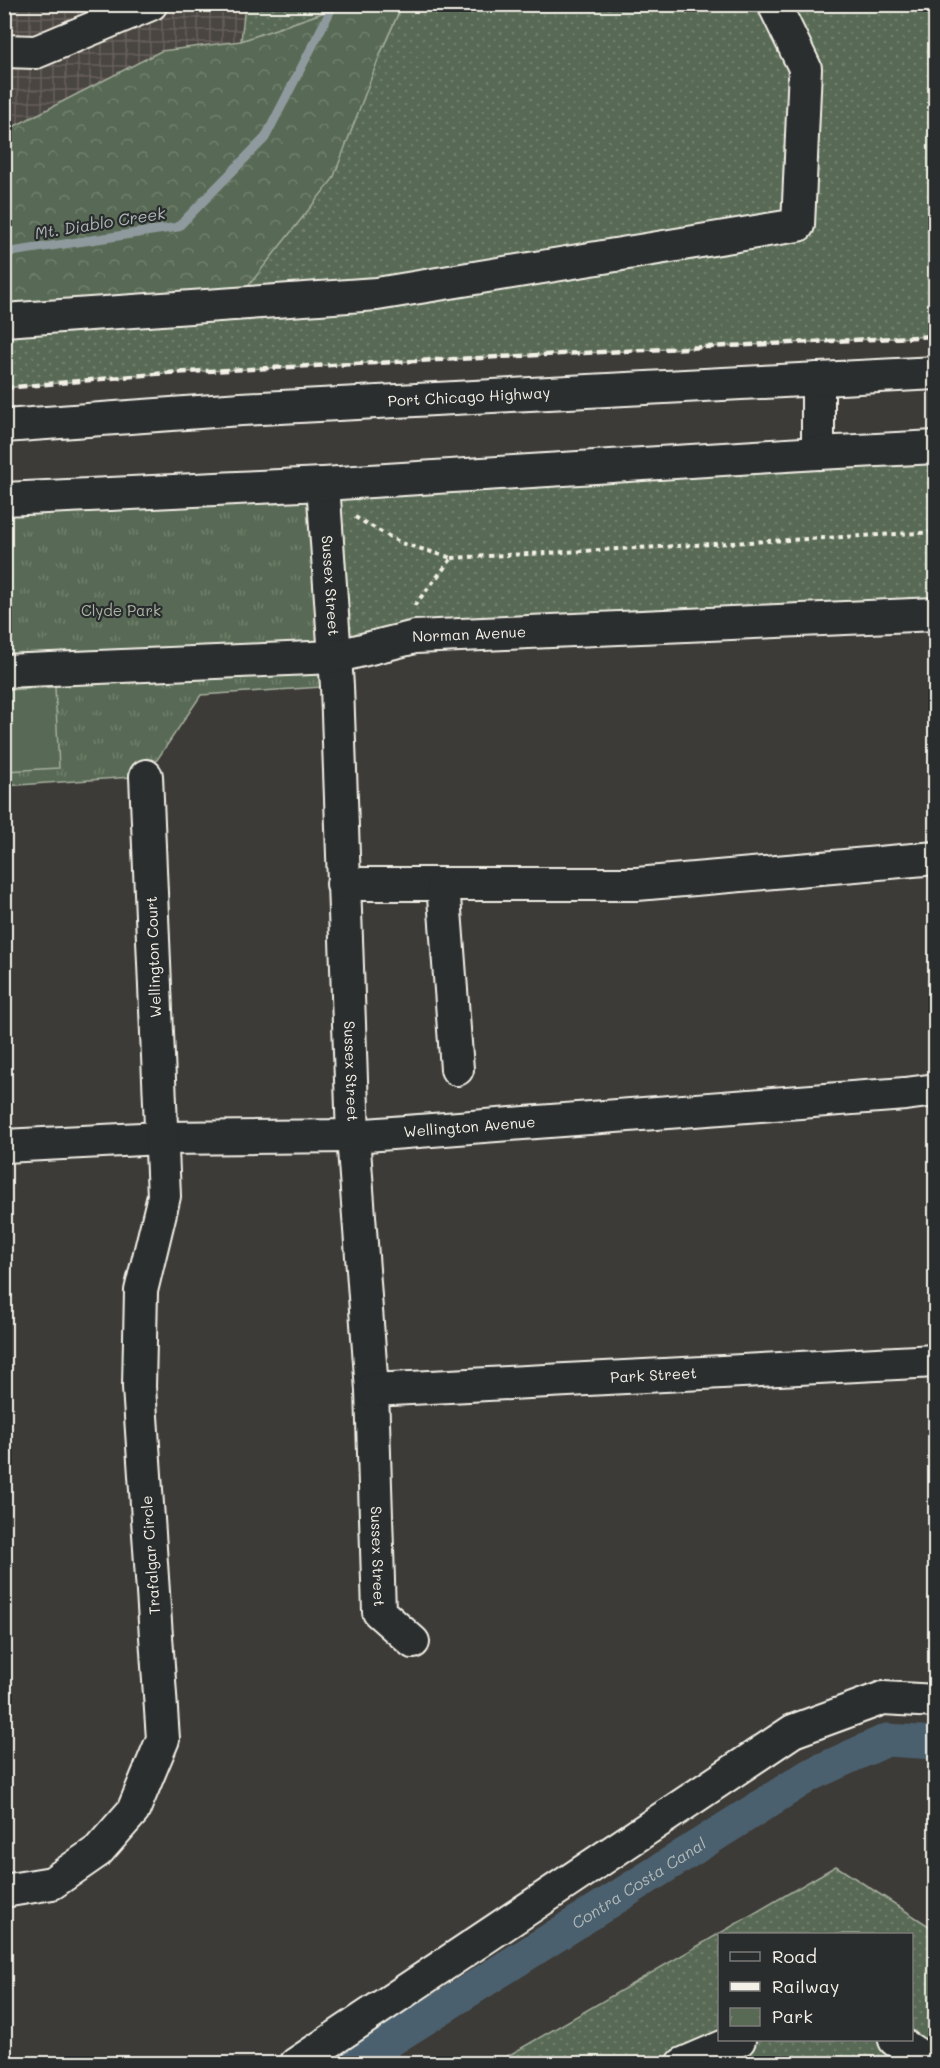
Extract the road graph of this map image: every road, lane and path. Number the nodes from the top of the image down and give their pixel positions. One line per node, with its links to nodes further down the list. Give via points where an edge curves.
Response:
1 (151, 4): 3 (street, via 36,52)
2 (774, 4): 4 (street, via 805,68 798,225 377,294)
3 (4, 51)
4 (4, 320)
5 (936, 373): 6 (street, Port Chicago Highway)
6 (818, 379): 7 (street, Port Chicago Highway, via 241,409); 9 (street)
7 (4, 426)
8 (936, 447): 9 (street)
9 (818, 453): 10 (street)
10 (323, 491): 11 (street); 13 (path, via 401,543); 16 (street, Sussex Street)
11 (4, 499)
12 (936, 532): 13 (path)
13 (452, 558): 14 (path)
14 (412, 607)
15 (936, 614): 16 (street, Norman Avenue, via 415,637)
16 (334, 657): 17 (street, Norman Avenue); 20 (street, Sussex Street)
17 (4, 670)
18 (146, 776): 25 (street, Wellington Court)
19 (936, 858): 21 (street, via 637,884)
20 (343, 884): 21 (street); 24 (street, Sussex Street)
21 (443, 884): 22 (street)
22 (457, 1069)
23 (936, 1090): 24 (street, Wellington Avenue)
24 (353, 1136): 25 (street, Wellington Avenue); 28 (street, Sussex Street)
25 (161, 1138): 26 (street, Wellington Avenue); 31 (street, Trafalgar Circle, via 164,1196 141,1291 139,1387 163,1739 133,1811 98,1851 52,1883)
26 (4, 1146)
27 (936, 1361): 28 (street, Park Street)
28 (372, 1390): 29 (street, Sussex Street, via 379,1612)
29 (413, 1642)
30 (936, 1701): 34 (street, via 883,1698 793,1731)
31 (4, 1892)
32 (737, 2041): 35 (street)
33 (897, 2041): 36 (street, via 918,2055)
34 (296, 2064)
35 (683, 2064)
36 (923, 2064)

